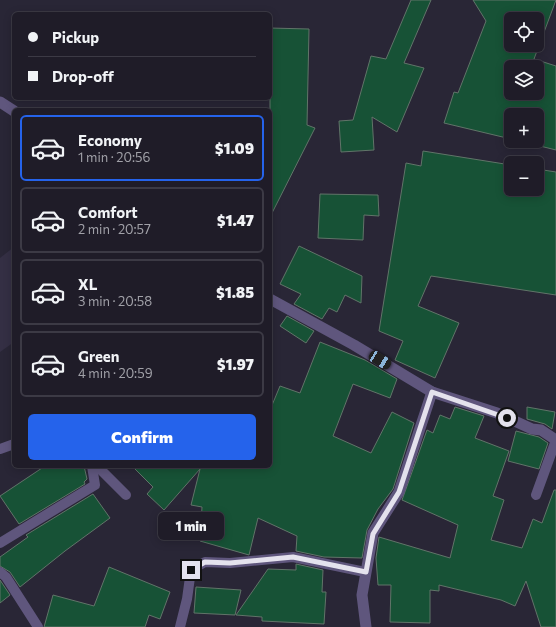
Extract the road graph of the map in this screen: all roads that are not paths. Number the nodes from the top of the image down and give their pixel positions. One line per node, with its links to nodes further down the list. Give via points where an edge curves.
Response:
1 (0, 102): 2 (street)
2 (12, 110)
3 (272, 300): 4 (street)
4 (432, 392): 5 (street, via 497,413 532,429 541,430); 14 (street, via 399,492 373,534)
5 (556, 440): 11 (lane)
6 (12, 445): 7 (lane)
7 (0, 449)
8 (92, 468): 12 (lane, via 95,485)
9 (100, 468): 10 (lane)
10 (126, 495)
11 (536, 495)
12 (0, 543)
13 (0, 572): 15 (lane, via 6,577)
14 (366, 572): 16 (lane, via 293,557 230,563 205,562 191,570); 17 (street, via 362,595)
15 (38, 627)
16 (180, 627)
17 (366, 627)

